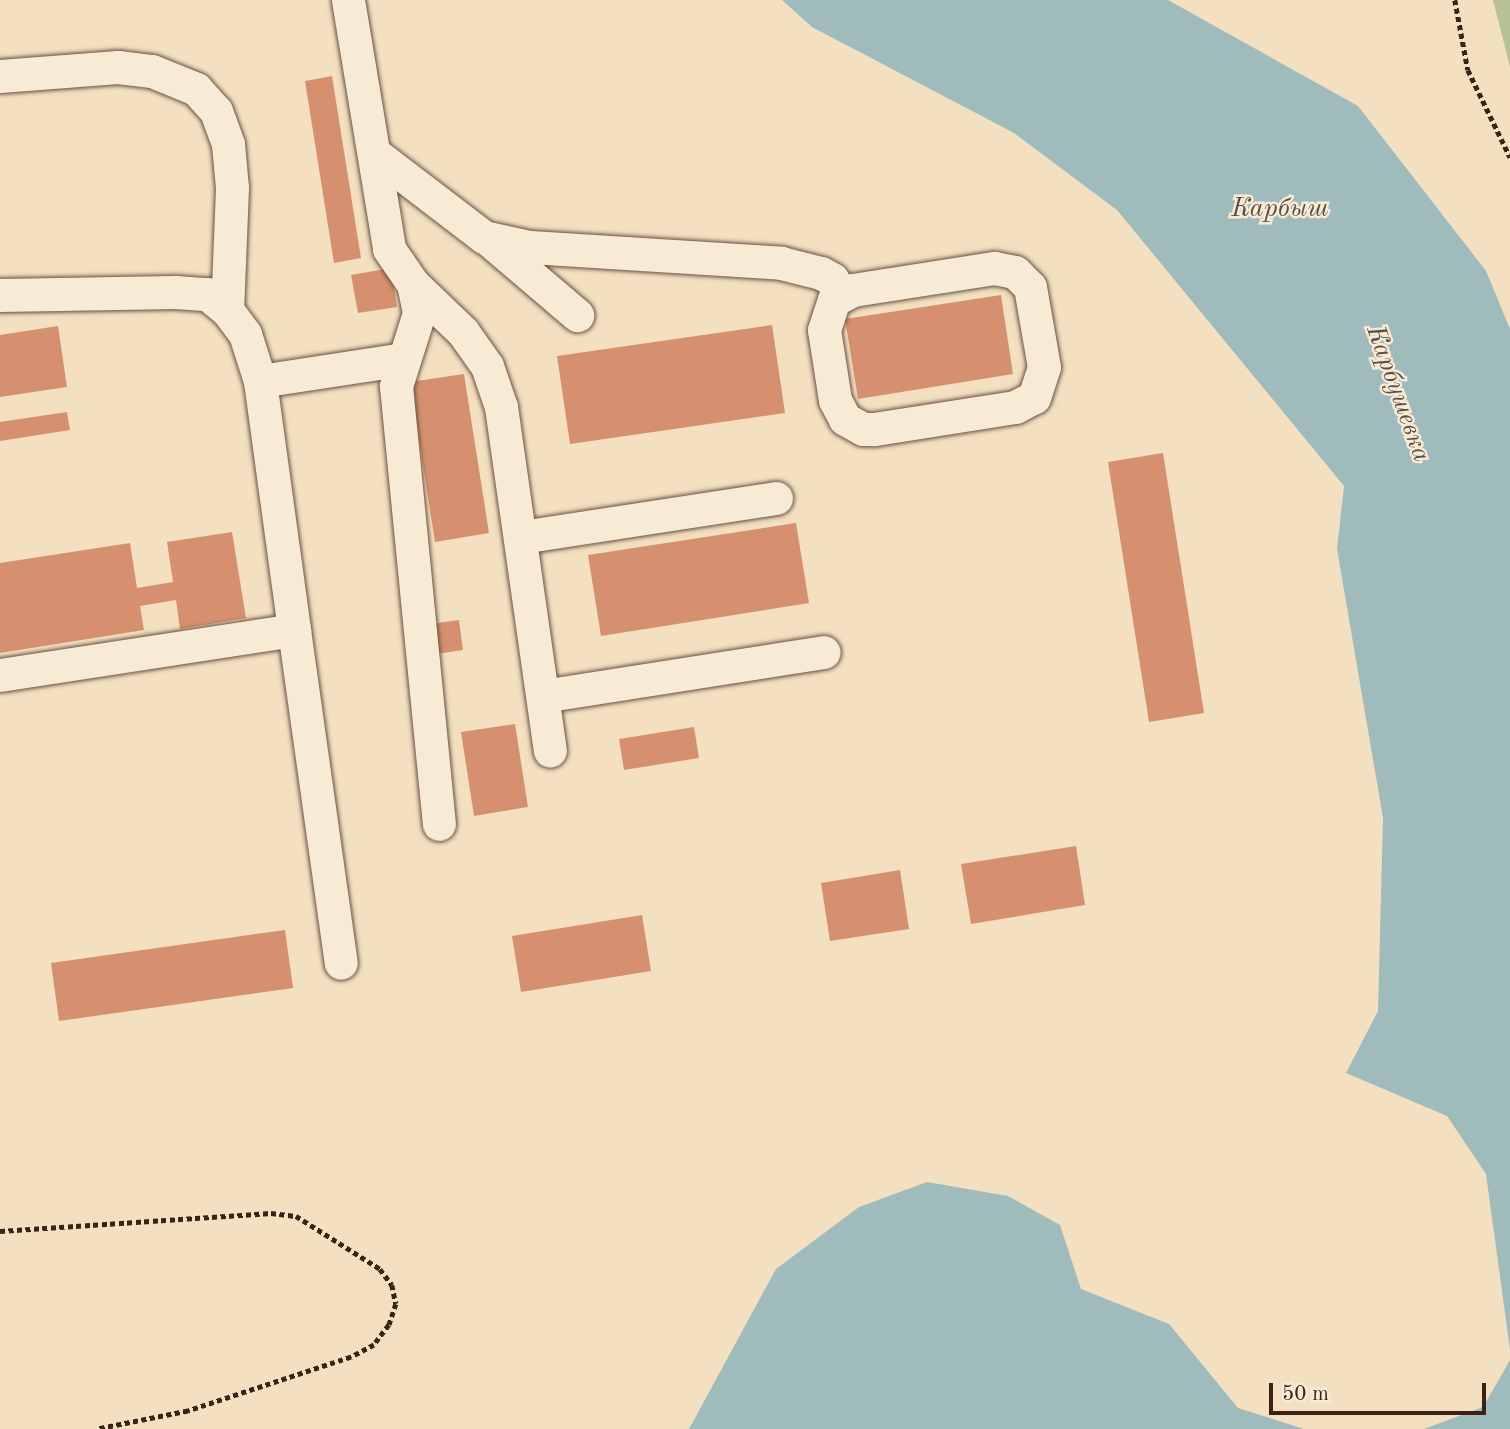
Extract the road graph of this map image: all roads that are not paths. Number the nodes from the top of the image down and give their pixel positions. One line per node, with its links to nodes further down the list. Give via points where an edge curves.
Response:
1 (348, 0): 3 (lane)
2 (0, 76): 8 (lane, via 118,67 152,71 196,89 216,111 228,144 232,188)
3 (374, 153): 4 (lane); 5 (lane, via 389,249)
4 (484, 237): 6 (lane, via 530,247 781,263 821,273 832,279); 9 (lane)
5 (413, 284): 10 (lane, via 419,313); 13 (lane, via 463,332 487,366 501,407)
6 (842, 294): 6 (lane, via 993,268 1015,272 1033,297 1044,367 1041,388 1015,407 874,429 853,425 835,400 824,330 827,309)
7 (0, 295): 8 (lane, via 207,294)
8 (227, 310): 11 (lane, via 245,334)
9 (578, 315)
10 (402, 359): 11 (lane); 19 (lane, via 396,386)
11 (260, 381): 14 (lane)
12 (776, 498): 13 (lane)
13 (521, 537): 17 (lane)
14 (295, 630): 16 (lane); 20 (lane)
15 (824, 652): 17 (lane)
16 (0, 675)
17 (543, 696): 18 (lane)
18 (550, 751)
19 (439, 824)
20 (341, 963)

